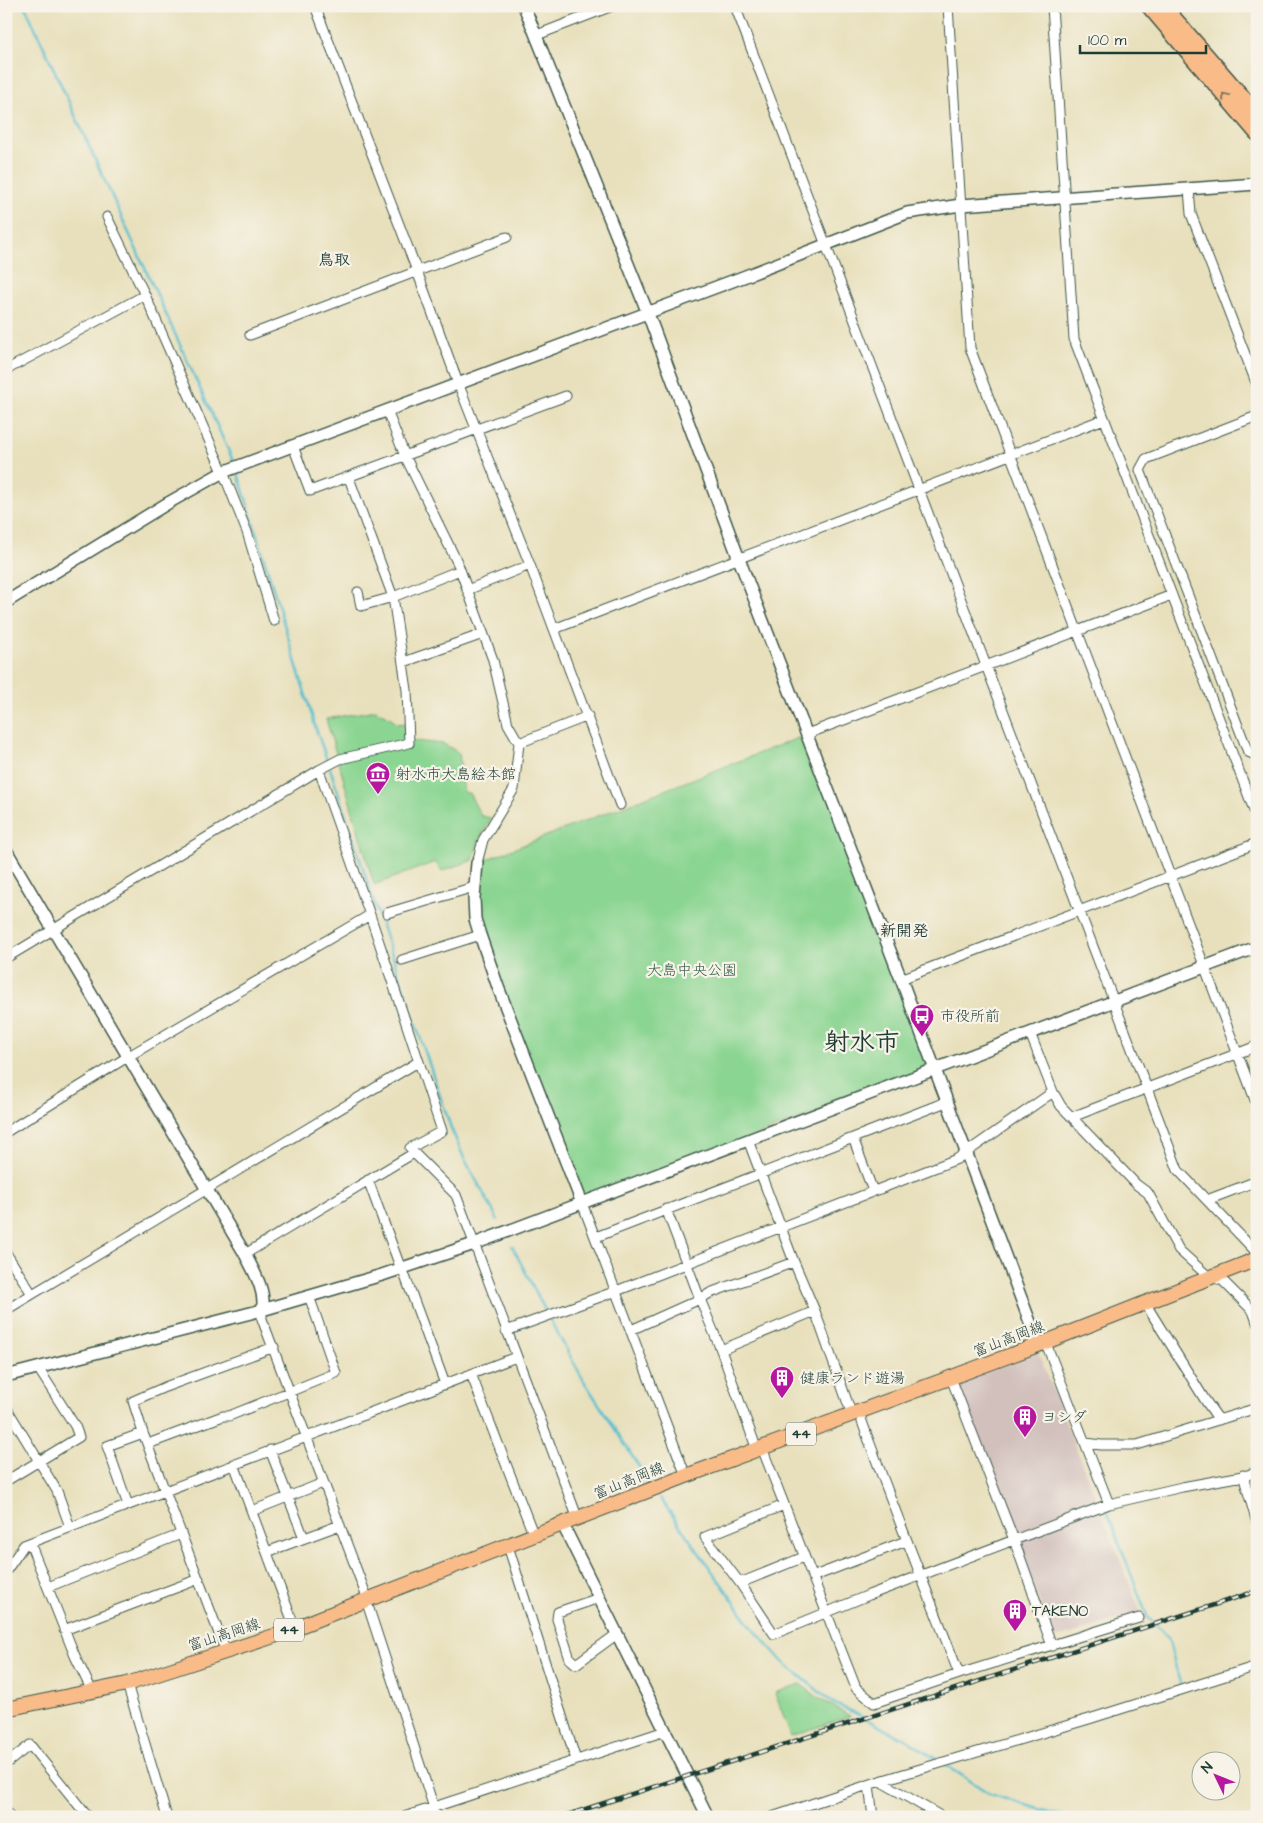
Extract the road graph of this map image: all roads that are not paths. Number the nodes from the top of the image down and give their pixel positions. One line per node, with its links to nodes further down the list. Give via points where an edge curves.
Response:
1 (315, 6): 19 (street)
2 (524, 6): 9 (street)
3 (612, 6): 9 (street)
4 (735, 6): 18 (street)
5 (948, 6): 15 (street)
6 (1052, 6): 14 (street)
7 (1149, 6): 11 (highway, one-way to 7)
8 (1163, 6): 10 (highway)
9 (537, 35): 21 (street)
10 (1257, 114)
11 (1257, 133)
12 (1257, 184): 13 (street)
13 (1189, 189): 14 (street); 25 (street, via 1190,214)
14 (1064, 199): 15 (street); 29 (street, via 1074,339)
15 (961, 205): 18 (street, via 907,213); 32 (street, via 970,348)
16 (107, 217): 20 (street)
17 (507, 237): 19 (street)
18 (826, 244): 21 (street); 36 (street)
19 (417, 271): 22 (street); 24 (street)
20 (145, 295): 23 (street); 34 (street)
21 (647, 311): 24 (street); 37 (street)
22 (250, 335)
23 (6, 370)
24 (458, 382): 27 (street); 30 (street)
25 (1257, 384)
26 (566, 396): 30 (street)
27 (387, 411): 31 (street); 33 (street)
28 (1257, 416): 54 (street, via 1146,459 1140,470 1248,752)
29 (1104, 419): 32 (street); 42 (street)
30 (476, 428): 33 (street); 38 (street)
31 (293, 446): 34 (street); 35 (street, via 310,491)
32 (1011, 455): 36 (street); 47 (street)
33 (405, 456): 35 (street); 39 (street)
34 (223, 472): 44 (street); 45 (street, via 247,532)
35 (349, 478): 43 (street)
36 (919, 490): 37 (street); 50 (street)
37 (739, 559): 46 (street); 52 (street)
38 (530, 565): 40 (street); 46 (street)
39 (460, 570): 40 (street); 43 (street)
40 (467, 590): 48 (street)
41 (358, 592): 43 (street, via 361,606)
42 (1172, 595): 47 (street); 57 (street)
43 (393, 597): 49 (street)
44 (6, 602)
45 (274, 621)
46 (554, 629): 51 (street)
47 (1077, 632): 50 (street); 61 (street)
48 (483, 634): 49 (street); 53 (street, via 493,660 508,724)
49 (404, 662): 55 (street, via 409,743 340,759)
50 (986, 666): 52 (street); 63 (street)
51 (588, 716): 53 (street); 56 (street)
52 (807, 734): 72 (street)
53 (519, 743): 60 (street, via 514,790 483,840)
54 (1257, 756)
55 (319, 770): 65 (street); 66 (street)
56 (620, 804)
57 (1257, 818)
58 (1257, 843): 61 (street)
59 (6, 850): 66 (street)
60 (477, 862): 62 (street)
61 (1170, 876): 63 (street); 71 (street)
62 (474, 887): 64 (street); 67 (street, via 475,919)
63 (1079, 910): 72 (street); 73 (street)
64 (387, 913)
65 (370, 915): 77 (street); 78 (street)
66 (54, 930): 69 (street); 77 (street)
67 (480, 935): 70 (street); 96 (street)
68 (1257, 947): 71 (street)
69 (6, 958)
70 (402, 960)
71 (1205, 966): 73 (street); 76 (street)
72 (901, 979): 79 (street)
73 (1114, 1001): 74 (street); 80 (street)
74 (1030, 1033): 79 (street); 81 (street)
75 (1257, 1046): 76 (street)
76 (1238, 1054): 80 (street); 83 (street)
77 (128, 1056): 85 (street); 93 (street)
78 (418, 1062): 88 (street, via 442,1131); 93 (street)
79 (935, 1070): 82 (street); 87 (street)
80 (1146, 1090): 84 (street); 95 (street, via 1178,1170)
81 (1053, 1092): 84 (street); 89 (street)
82 (946, 1102): 86 (street); 89 (street)
83 (1257, 1105)
84 (1072, 1117): 108 (street, via 1148,1193 1179,1250)
85 (6, 1132)
86 (853, 1138): 90 (street); 94 (street)
87 (748, 1140): 90 (street); 96 (street)
88 (410, 1148)
89 (966, 1153): 94 (street); 120 (street)
90 (761, 1173): 97 (street); 98 (street)
91 (368, 1180): 100 (street, via 414,1153 456,1195); 103 (street); 107 (street)
92 (1257, 1181): 95 (street)
93 (208, 1188): 103 (street); 110 (street)
94 (873, 1191): 98 (street)
95 (1207, 1200): 102 (street)
96 (582, 1203): 99 (street); 100 (street)
97 (666, 1209): 99 (street); 106 (street)
98 (781, 1227): 105 (street); 106 (street)
99 (596, 1237): 109 (street)
100 (474, 1244): 107 (street); 119 (street)
101 (6, 1253): 110 (street)
102 (1257, 1253)
103 (245, 1254): 115 (street, via 264,1302)
104 (1257, 1258): 108 (main road, 富山高岡線 / 44)
105 (794, 1262): 112 (street); 116 (street)
106 (687, 1263): 109 (street); 112 (street)
107 (401, 1268): 111 (street); 128 (street)
108 (1209, 1278): 113 (main road, 富山高岡線 / 44); 117 (street, via 1222,1280 1254,1311)
109 (616, 1290): 118 (street); 119 (street)
110 (32, 1294): 114 (street)
111 (309, 1296): 115 (street); 129 (street, via 336,1373)
112 (700, 1299): 118 (street); 122 (street)
113 (1145, 1303): 120 (main road, 富山高岡線 / 44); 133 (street)
114 (6, 1310)
115 (262, 1310): 121 (street); 124 (street)
116 (814, 1311): 122 (street); 132 (street)
117 (1257, 1322)
118 (631, 1330): 144 (street)
119 (506, 1331): 123 (street)
120 (1041, 1344): 127 (main road, 富山高岡線 / 44); 136 (street, via 1047,1346)
121 (274, 1347): 129 (street); 134 (street, via 133,1401)
122 (721, 1350): 138 (street)
123 (516, 1357): 125 (street); 153 (street)
124 (38, 1368): 126 (street); 140 (street, via 79,1437)
125 (471, 1374): 128 (street); 159 (street)
126 (6, 1376)
127 (951, 1378): 132 (main road, 富山高岡線 / 44); 161 (street)
128 (445, 1384): 135 (street)
129 (290, 1392): 135 (street); 137 (street)
130 (6, 1407): 140 (street)
131 (1257, 1408): 133 (street)
132 (855, 1414): 138 (main road, 富山高岡線 / 44); 162 (street)
133 (1219, 1420): 136 (street, via 1137,1445)
134 (143, 1433): 137 (street); 150 (street, via 107,1446)
135 (306, 1436): 139 (street); 146 (street)
136 (1086, 1443): 149 (street)
137 (148, 1444): 147 (street)
138 (759, 1449): 144 (main road, 富山高岡線 / 44); 151 (street)
139 (270, 1450): 141 (street); 148 (street)
140 (38, 1461): 145 (street); 157 (street, via 57,1491)
141 (234, 1464): 147 (street); 152 (street)
142 (1257, 1471): 143 (street)
143 (1243, 1475): 149 (street); 154 (street)
144 (686, 1476): 153 (main road, 富山高岡線 / 44)
145 (6, 1481)
146 (323, 1483): 148 (street); 155 (street)
147 (165, 1490): 150 (street); 158 (street)
148 (288, 1497): 152 (street); 160 (street)
149 (1109, 1504): 161 (street)
150 (128, 1505): 157 (street)
151 (784, 1505): 166 (street); 171 (street, via 705,1537)
152 (252, 1511): 165 (street)
153 (578, 1519): 156 (main road, 富山高岡線 / 44)
154 (1257, 1522)
155 (340, 1525): 160 (street); 174 (street)
156 (563, 1525): 159 (main road, 富山高岡線 / 44); 173 (street)
157 (70, 1527): 163 (street)
158 (181, 1534): 170 (street); 172 (street)
159 (534, 1536): 164 (main road, 富山高岡線 / 44)
160 (304, 1538): 165 (street)
161 (1014, 1540): 168 (street); 180 (street)
162 (906, 1541): 168 (street); 169 (street)
163 (30, 1544): 167 (street, via 24,1544); 172 (street)
164 (508, 1546): 174 (main road, 富山高岡線 / 44); 188 (street)
165 (267, 1552): 177 (street)
166 (804, 1557): 169 (street); 171 (street)
167 (6, 1571)
168 (921, 1575): 175 (street); 183 (street)
169 (812, 1577): 175 (street)
170 (199, 1579): 178 (street); 181 (street)
171 (740, 1583): 175 (street, via 774,1634)
172 (48, 1587): 178 (street)
173 (599, 1598): 179 (street); 179 (street, via 558,1612 557,1619 570,1659 576,1664)
174 (368, 1600): 177 (main road, 富山高岡線 / 44); 192 (street)
175 (826, 1612): 183 (street, via 856,1688 874,1703)
176 (1139, 1618): 180 (street)
177 (295, 1628): 181 (main road, 富山高岡線 / 44)
178 (64, 1630): 185 (street)
179 (617, 1634): 187 (street)
180 (1052, 1646): 183 (street)
181 (226, 1652): 184 (main road, 富山高岡線 / 44)
182 (1257, 1666): 190 (street)
183 (959, 1674)
184 (127, 1684): 185 (main road, 富山高岡線 / 44); 196 (street)
185 (92, 1691): 186 (main road, 富山高岡線 / 44)
186 (6, 1708)
187 (665, 1730): 188 (street); 199 (street)
188 (576, 1760): 192 (street)
189 (6, 1764): 195 (street, via 30,1745)
190 (880, 1781): 191 (street); 202 (street)
191 (870, 1785): 200 (street); 201 (street)
192 (434, 1807): 197 (street); 198 (street)
193 (6, 1812): 194 (street)
194 (10, 1817)
195 (88, 1817)
196 (168, 1817)
197 (404, 1817)
198 (437, 1817)
199 (708, 1817)
200 (772, 1817)
201 (873, 1817)
202 (942, 1817)

